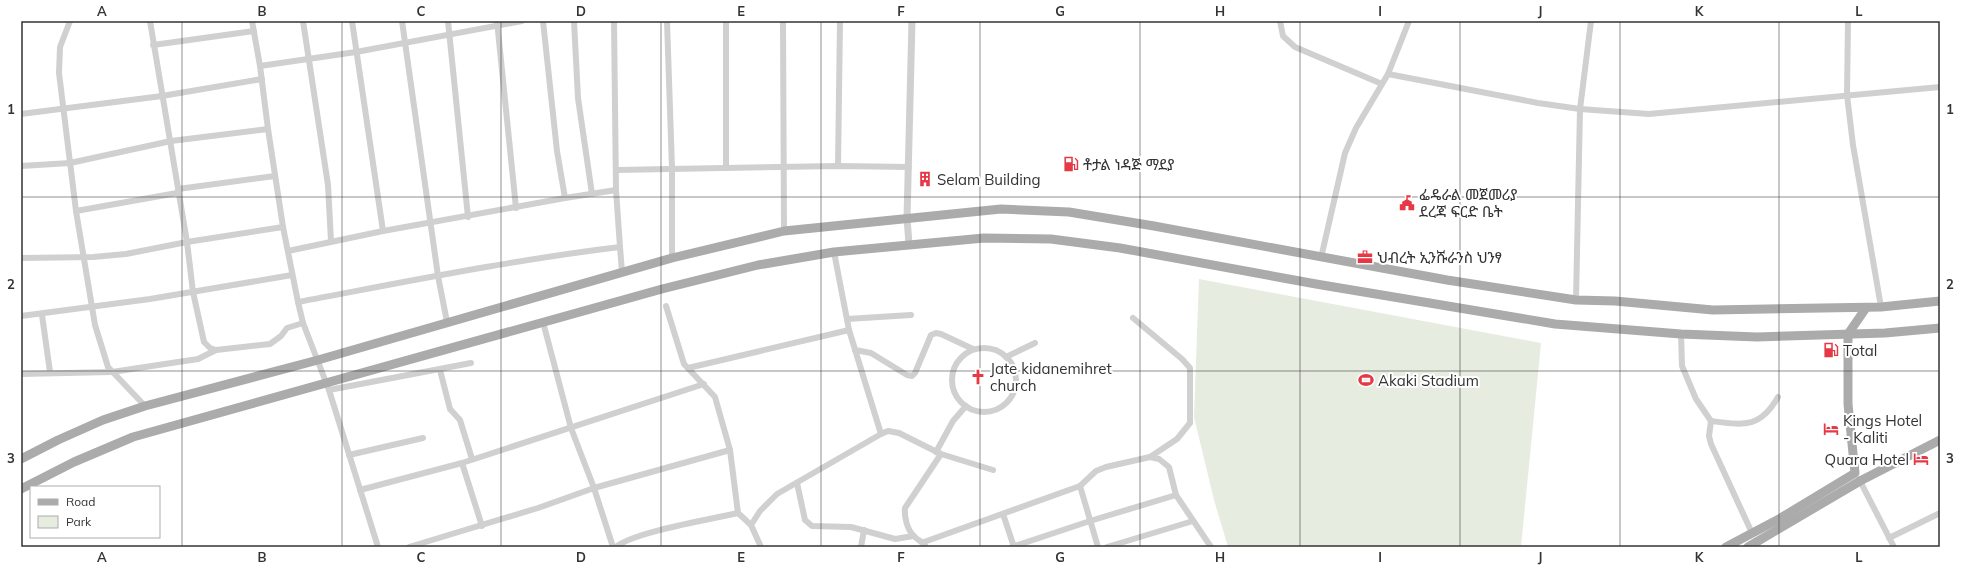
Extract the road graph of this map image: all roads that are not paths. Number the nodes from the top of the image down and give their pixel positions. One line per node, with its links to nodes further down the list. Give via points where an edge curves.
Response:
1 (70, 21): 36 (street, via 60,46)
2 (150, 21): 25 (street)
3 (252, 21): 22 (street)
4 (302, 21): 27 (street)
5 (352, 21): 26 (street)
6 (402, 21): 24 (street)
7 (448, 21): 23 (street)
8 (522, 21): 21 (street)
9 (543, 21): 52 (street, via 557,151)
10 (574, 21): 51 (street, via 578,98)
11 (614, 21): 47 (street)
12 (667, 21): 45 (street)
13 (726, 21): 46 (street)
14 (783, 21): 43 (street)
15 (840, 21): 42 (street)
16 (912, 21): 44 (street)
17 (1280, 21): 31 (street, via 1283,36 1295,47)
18 (1409, 21): 29 (street)
19 (1591, 21): 35 (street)
20 (1848, 21): 33 (street)
21 (497, 23): 23 (street); 53 (street)
22 (254, 30): 25 (street); 28 (street)
23 (450, 33): 24 (street); 55 (street)
24 (405, 43): 26 (street); 57 (street)
25 (153, 45): 34 (street)
26 (356, 52): 27 (street); 59 (street)
27 (308, 59): 28 (street); 61 (street, via 330,206)
28 (260, 66): 30 (street)
29 (1388, 74): 31 (street); 35 (street)
30 (262, 79): 34 (street); 38 (street)
31 (1382, 84): 70 (street, via 1356,128 1345,153)
32 (1940, 87): 33 (street)
33 (1847, 95): 35 (street, via 1663,114); 80 (street, via 1853,146)
34 (162, 96): 36 (street); 39 (street)
35 (1580, 109): 75 (street)
36 (63, 110): 37 (street); 40 (street)
37 (21, 114)
38 (268, 129): 39 (street); 48 (street)
39 (170, 141): 40 (street); 50 (street)
40 (70, 163): 41 (street); 54 (street)
41 (21, 166)
42 (838, 166): 43 (street); 44 (street)
43 (783, 167): 46 (street); 60 (street)
44 (909, 167): 56 (street)
45 (672, 168): 46 (street); 47 (street); 69 (street)
46 (726, 168)
47 (616, 170): 49 (street)
48 (275, 176): 50 (street); 58 (street)
49 (616, 190): 51 (street); 64 (street)
50 (178, 191): 54 (street); 62 (street)
51 (592, 194): 52 (street)
52 (565, 198): 53 (street)
53 (516, 208): 55 (street)
54 (76, 211): 67 (street)
55 (468, 216): 57 (street)
56 (907, 218): 60 (main road); 63 (street); 70 (main road, via 1001,209 1069,212)
57 (430, 223): 59 (street); 73 (street)
58 (283, 227): 62 (street); 65 (street)
59 (383, 231): 61 (street)
60 (784, 231): 69 (main road)
61 (331, 241): 65 (street)
62 (187, 242): 67 (street, via 126,254); 74 (street)
63 (909, 244): 66 (main road); 92 (main road, via 984,238 1051,239 1120,248 1555,324)
64 (620, 247): 71 (street); 73 (street)
65 (288, 251): 72 (street)
66 (834, 252): 86 (street); 88 (main road, via 758,265)
67 (82, 257): 68 (street); 78 (street)
68 (21, 258)
69 (672, 258): 71 (main road)
70 (1321, 258): 75 (main road)
71 (622, 272): 87 (main road)
72 (292, 275): 74 (street); 77 (street)
73 (438, 276): 77 (street); 87 (street)
74 (193, 292): 78 (street); 96 (street, via 204,342)
75 (1576, 300): 81 (main road, via 1713,310)
76 (1940, 301): 80 (main road)
77 (298, 302): 89 (street)
78 (92, 306): 82 (street); 104 (street, via 105,361)
79 (666, 306): 101 (street, via 681,357)
80 (1881, 307): 81 (main road)
81 (1866, 308): 93 (main road)
82 (42, 315): 84 (street); 103 (street)
83 (911, 315): 86 (street)
84 (21, 316)
85 (1133, 318): 119 (street, via 1190,368 1190,422 1178,439)
86 (847, 319): 91 (street)
87 (447, 322): 99 (main road)
88 (543, 322): 107 (main road); 112 (street)
89 (303, 323): 96 (street, via 288,328 270,344); 99 (street)
90 (1940, 328): 93 (main road)
91 (850, 330): 97 (street); 101 (street)
92 (1682, 334): 93 (main road, via 1758,337); 111 (street, via 1682,366 1696,399)
93 (1848, 334): 124 (main road, via 1848,404)
94 (1035, 343): 98 (street)
95 (973, 349): 97 (street, via 936,333 931,336 916,373 912,376 871,354); 98 (street, via 996,350); 110 (street, via 959,360 952,376 953,388)
96 (216, 350): 104 (street, via 198,359)
97 (855, 350): 113 (street)
98 (1006, 357): 110 (street, via 1013,366 1016,378 1008,400 1000,407 988,411 977,411)
99 (318, 360): 107 (street); 109 (main road)
100 (471, 363): 102 (street)
101 (688, 368): 106 (street)
102 (440, 370): 107 (street); 121 (street, via 450,409 460,420)
103 (50, 372): 104 (street); 105 (street)
104 (112, 372): 109 (street)
105 (21, 374)
106 (704, 384): 112 (street); 116 (street, via 714,397)
107 (327, 386): 118 (street); 129 (main road, via 133,437 74,462)
108 (1778, 397): 111 (street, via 1761,419 1748,423)
109 (145, 406): 120 (main road, via 103,420)
110 (966, 406): 117 (street, via 953,421)
111 (1711, 421): 140 (street, via 1711,444)
112 (571, 428): 121 (street); 128 (street)
113 (881, 434): 117 (street, via 888,431 899,433); 126 (street)
114 (423, 438): 118 (street)
115 (1940, 440): 125 (main road)
116 (730, 450): 128 (street); 132 (street)
117 (938, 453): 123 (street); 141 (street, via 905,508 906,521)
118 (349, 455): 130 (street)
119 (1150, 457): 127 (street, via 1106,466 1096,471); 131 (street, via 1159,459 1168,467)
120 (21, 458)
121 (472, 460): 122 (street)
122 (462, 463): 130 (street); 138 (street)
123 (993, 470)
124 (1855, 473): 125 (street); 140 (main road)
125 (1860, 481): 142 (street); 154 (main road)
126 (797, 483): 137 (street, via 777,494 760,511); 139 (street, via 807,524)
127 (1080, 486): 134 (street); 135 (street)
128 (594, 488): 138 (street); 146 (street)
129 (21, 489)
130 (360, 490): 144 (street)
131 (1176, 495): 135 (street); 136 (street)
132 (738, 513): 137 (street); 146 (street, via 642,536)
133 (1940, 513): 142 (street)
134 (1003, 514): 143 (street); 149 (street)
135 (1090, 521): 149 (street); 150 (street)
136 (1193, 521): 151 (street); 152 (street)
137 (751, 525): 147 (street)
138 (482, 526): 145 (street)
139 (864, 530): 141 (street, via 895,540); 148 (street)
140 (1752, 534): 153 (main road)
141 (912, 536): 143 (street)
142 (1889, 538): 155 (street)
143 (925, 545)
144 (378, 547)
145 (408, 547)
146 (614, 547)
147 (761, 547)
148 (861, 547)
149 (1013, 547)
150 (1098, 547)
151 (1107, 547)
152 (1211, 547)
153 (1726, 547)
154 (1748, 547)
155 (1894, 547)

